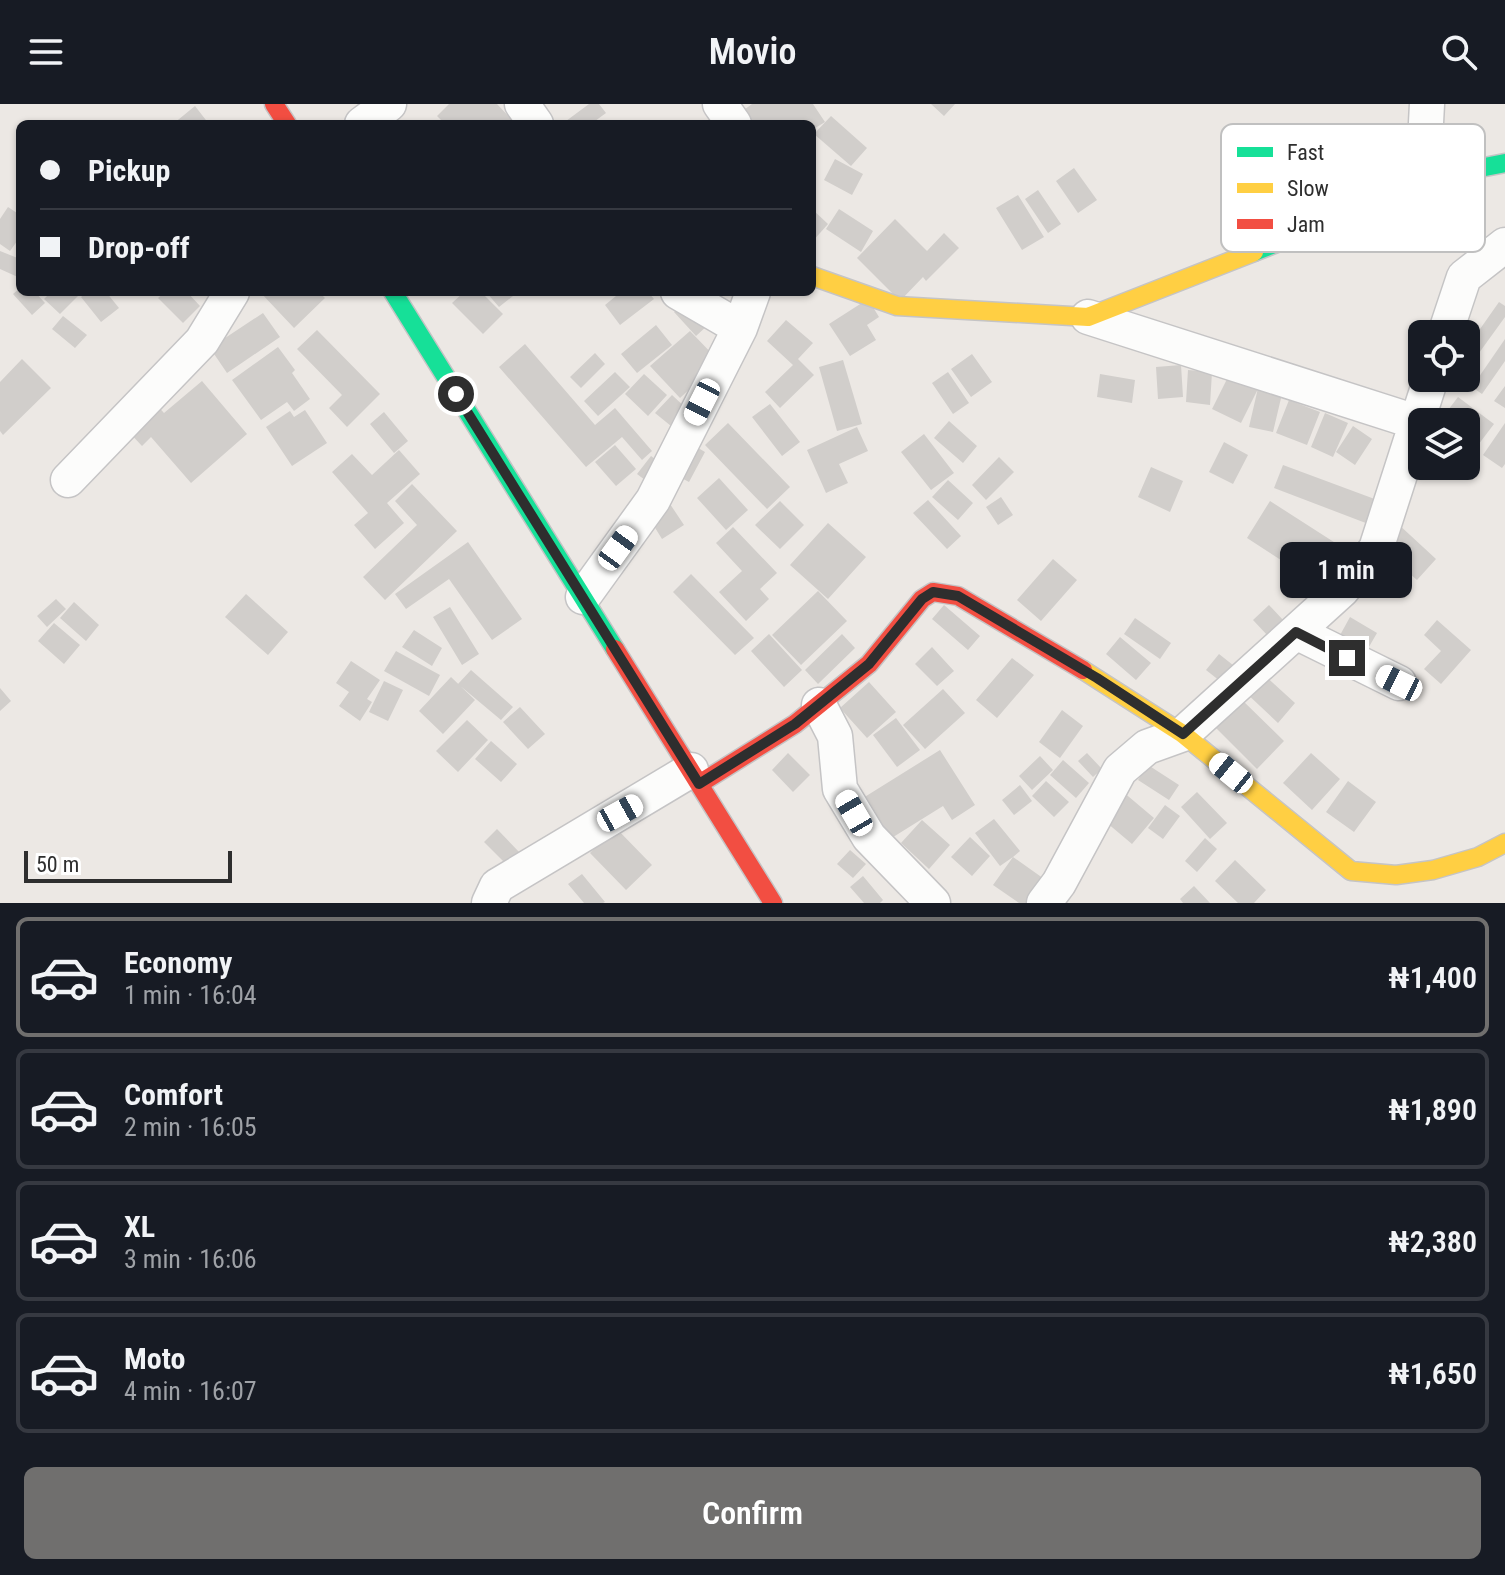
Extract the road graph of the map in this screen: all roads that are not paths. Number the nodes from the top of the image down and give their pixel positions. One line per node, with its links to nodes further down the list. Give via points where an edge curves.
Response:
1 (389, 104): 3 (street)
2 (1427, 104): 4 (street)
3 (367, 120)
4 (1426, 124)
5 (1505, 163): 6 (street)
6 (1485, 167)
7 (1505, 245): 15 (street, via 1464,277)
8 (1253, 252): 14 (street)
9 (816, 277): 14 (street, via 897,306)
10 (230, 296): 19 (street, via 202,341)
11 (395, 296): 20 (street)
12 (685, 296): 16 (street)
13 (752, 296): 16 (street)
14 (1088, 317): 17 (street)
15 (1450, 320)
16 (740, 328): 20 (street, via 653,500)
17 (1408, 419)
18 (1408, 447): 21 (street, via 1376,549)
19 (68, 480)
20 (583, 597): 25 (street)
21 (1296, 632): 22 (street); 24 (street)
22 (1399, 683)
23 (819, 705): 24 (street, via 869,664 933,592 958,596); 25 (street, via 795,724); 29 (street, via 835,736 840,789 869,837)
24 (1183, 734): 26 (street, via 1351,871 1396,875 1433,870); 30 (street, via 1147,747 1120,770)
25 (695, 777): 27 (street, via 497,886); 28 (street)
26 (1505, 843)
27 (489, 903)
28 (773, 903)
29 (933, 903)
30 (1044, 903)

